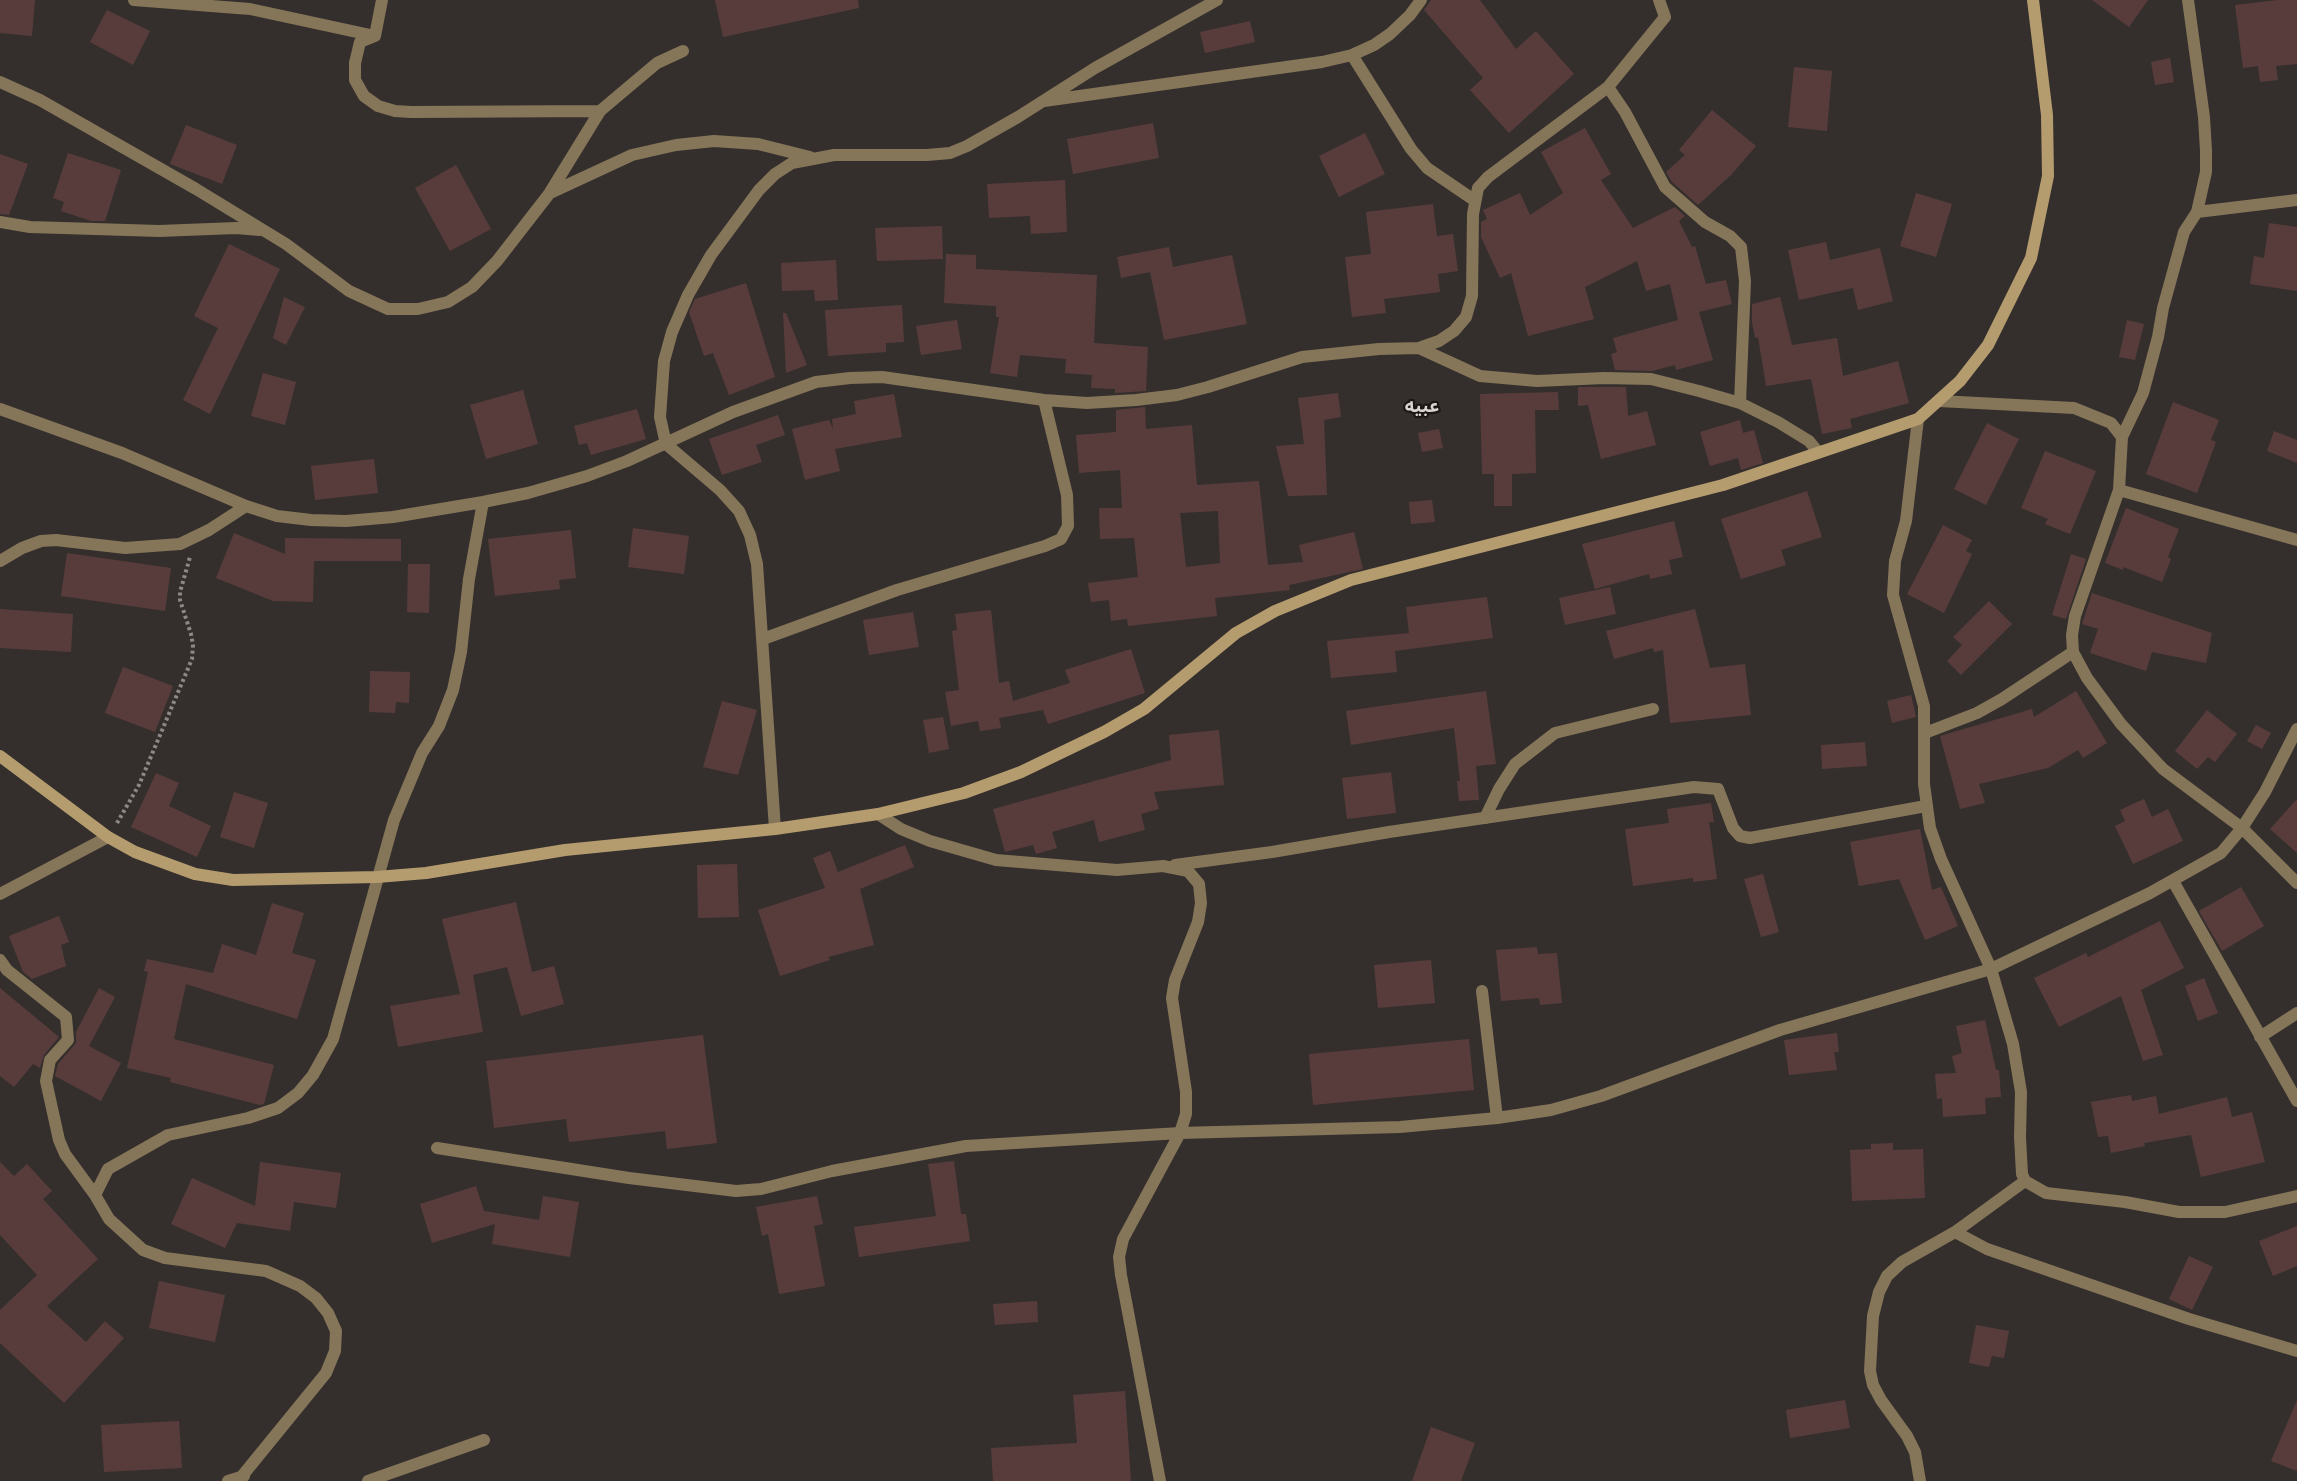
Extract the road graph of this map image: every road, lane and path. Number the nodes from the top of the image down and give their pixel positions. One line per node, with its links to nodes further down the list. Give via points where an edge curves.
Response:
1 (134, 0): 8 (street, via 250,9)
2 (382, 0): 8 (street)
3 (1217, 0): 13 (street)
4 (1421, 0): 10 (street, via 1390,34)
5 (1659, 0): 12 (street, via 1665,17)
6 (2033, 0): 24 (main road, via 2047,115 2048,176 2034,247 1988,345)
7 (2188, 0): 19 (street, via 2206,151 2206,172)
8 (375, 36): 14 (street, via 360,42 354,80 364,96 378,106 411,112)
9 (683, 51): 14 (street, via 657,63)
10 (1352, 55): 13 (street); 17 (street, via 1411,149 1427,168)
11 (0, 82): 21 (street, via 109,137)
12 (1608, 87): 17 (street, via 1488,177); 25 (street, via 1665,187 1741,247 1745,281)
13 (1040, 101): 15 (street, via 989,134 950,153)
14 (600, 111): 16 (street)
15 (814, 158): 16 (street, via 758,144 714,141 675,145 632,155); 29 (street, via 792,163 767,182 711,255 688,295 664,360 660,417)
16 (549, 194): 21 (street, via 472,287 448,302 418,309 388,309 349,291)
17 (1474, 200): 22 (street, via 1472,296 1466,316 1454,331)
18 (2297, 200): 19 (street)
19 (2197, 212): 28 (street, via 2184,232 2143,393)
20 (0, 222): 21 (street, via 30,227)
21 (264, 231)
22 (1419, 348): 23 (street, via 1302,357 1177,395 1087,403); 25 (street, via 1480,376 1537,381 1651,379)
23 (1044, 400): 29 (street, via 882,377 850,378 816,382 785,392); 37 (street, via 1067,495 1068,526 1061,539 897,590)
24 (1939, 401): 27 (main road); 28 (street, via 2074,408 2111,423)
25 (1740, 403): 30 (street, via 1801,436)
26 (0, 409): 33 (street, via 112,449)
27 (1918, 419): 30 (main road); 41 (street, via 1893,595 1924,706)
28 (2122, 437): 31 (street)
29 (666, 444): 32 (street, via 587,476); 37 (street, via 720,490 738,511 750,535 757,564)
30 (1818, 452): 44 (main road, via 1723,485 1351,580 1236,633 1144,710 1104,732 976,789)
31 (2119, 490): 35 (street); 38 (street, via 2075,616)
32 (483, 502): 33 (street, via 346,521 277,516); 50 (street, via 453,690 394,820)
33 (246, 506): 34 (street)
34 (196, 536): 36 (street, via 180,543 125,548 40,541); 48 (path, via 180,592 193,645 192,659 139,785)
35 (2297, 540)
36 (0, 561)
37 (763, 639): 47 (street)
38 (2073, 652): 41 (street, via 1977,713); 46 (street, via 2121,724 2163,769)
39 (1653, 710): 45 (street, via 1555,733 1515,764)
40 (2297, 729): 46 (street)
41 (1925, 733): 43 (street)
42 (0, 756): 48 (main road)
43 (1926, 806): 45 (street, via 1750,838 1740,836 1733,828 1718,789 1706,786); 55 (street, via 1941,859)
44 (878, 814): 47 (main road); 49 (street, via 930,842 996,860 1118,870)
45 (1485, 818): 49 (street)
46 (2242, 828): 51 (street, via 2221,853); 52 (street)
47 (775, 829): 50 (main road, via 565,850 426,873)
48 (108, 837): 50 (main road, via 145,856 195,874 233,880); 53 (street)
49 (1163, 866): 61 (street, via 1188,871 1199,884 1202,903 1172,998 1186,1092 1186,1114)
50 (377, 877): 64 (street, via 333,1039 298,1093 278,1108 168,1135 140,1149 108,1169)
51 (2173, 881): 55 (street); 58 (street)
52 (2297, 883)
53 (0, 894)
54 (0, 960): 64 (street, via 66,1017 68,1040 50,1060 46,1081 59,1140)
55 (1991, 969): 60 (street, via 1780,1030 1601,1096 1551,1110); 63 (street, via 2018,1073)
56 (1482, 991): 60 (street)
57 (2297, 1013): 58 (street)
58 (2260, 1037): 59 (street)
59 (2297, 1101)
60 (1497, 1118): 61 (street, via 1400,1127)
61 (1180, 1133): 62 (street, via 966,1146 736,1191); 72 (street, via 1123,1239 1119,1257)
62 (437, 1148)
63 (2025, 1181): 65 (street, via 2046,1193 2179,1212 2225,1212); 66 (street)
64 (95, 1196): 69 (street, via 109,1219 142,1250 165,1258 266,1271 300,1286 328,1313 336,1331 335,1351 326,1373)
65 (2297, 1196)
66 (1955, 1232): 67 (street, via 1987,1248 2189,1319); 73 (street, via 1902,1262 1887,1276 1873,1316 1870,1371 1881,1400 1915,1452)
67 (2297, 1351)
68 (484, 1440): 71 (street)
69 (241, 1478): 70 (street)
70 (228, 1481)
71 (368, 1481)
72 (1160, 1481)
73 (1920, 1481)

